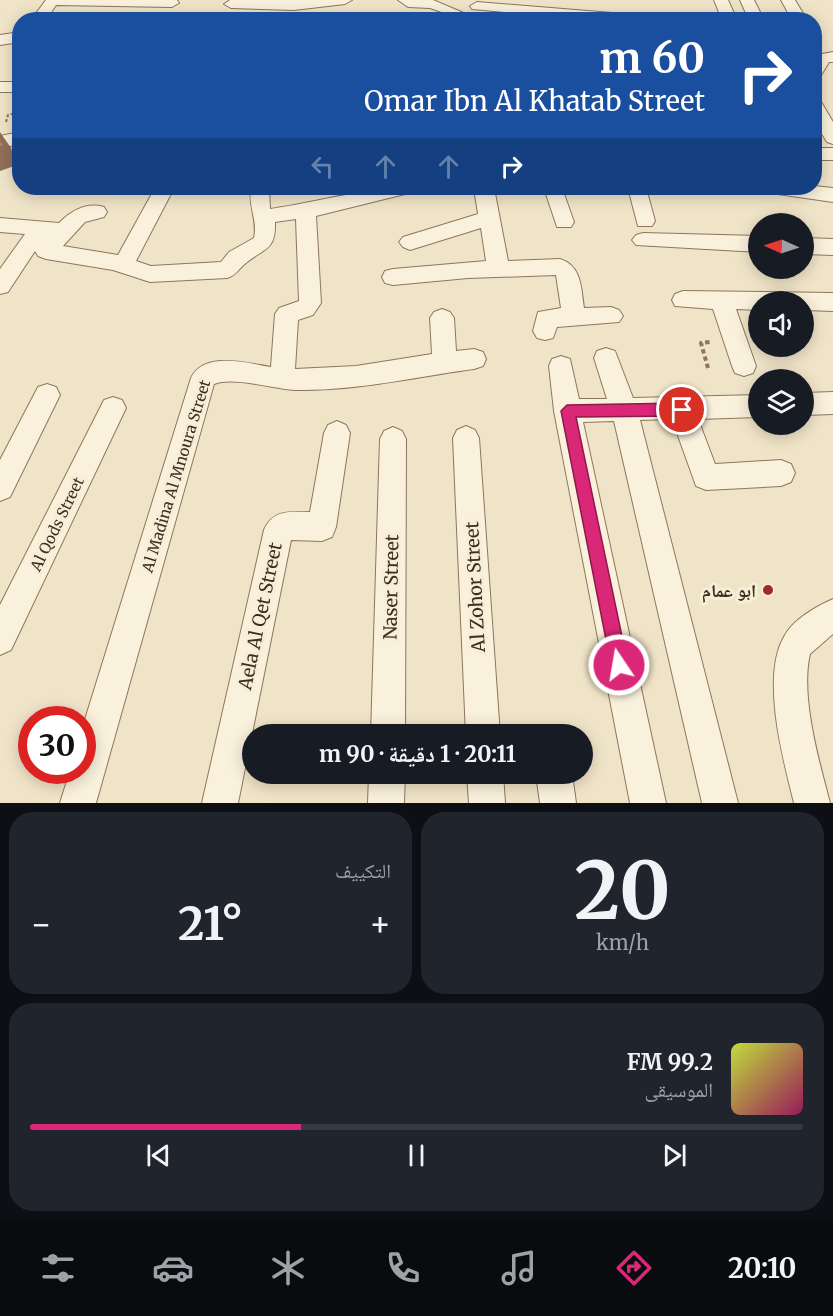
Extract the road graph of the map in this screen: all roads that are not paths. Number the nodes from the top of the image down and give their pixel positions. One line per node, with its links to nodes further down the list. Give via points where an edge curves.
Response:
1 (345, 0): 3 (street, via 294,6)
2 (405, 0): 9 (street, via 438,6)
3 (232, 2)
4 (172, 3): 7 (street)
5 (478, 3): 6 (street); 10 (street)
6 (547, 6): 11 (street)
7 (47, 8): 8 (street)
8 (92, 12)
9 (447, 12)
10 (463, 12)
11 (570, 12)
12 (822, 125): 13 (street)
13 (833, 138)
14 (160, 195): 32 (street)
15 (260, 195): 22 (street, via 259,207)
16 (360, 195): 20 (street)
17 (486, 195): 23 (street)
18 (556, 195): 24 (street)
19 (638, 195): 29 (street, via 644,230)
20 (317, 202): 22 (street); 48 (street, via 310,303 305,309 287,314)
21 (97, 212): 27 (street, via 78,216)
22 (265, 217): 32 (street, via 265,237 227,270 150,274)
23 (491, 217): 28 (street); 33 (street)
24 (564, 222)
25 (0, 225): 26 (street)
26 (40, 228): 27 (street); 35 (street)
27 (63, 230): 32 (street, via 45,249 47,253)
28 (410, 242)
29 (748, 243)
30 (814, 246): 31 (street)
31 (833, 247)
32 (124, 264)
33 (498, 268): 34 (street); 39 (street, via 565,269)
34 (393, 277)
35 (0, 286)
36 (683, 300): 37 (street)
37 (721, 300): 38 (street); 47 (street)
38 (833, 302)
39 (574, 316): 40 (street); 42 (street, via 546,318)
40 (611, 316)
41 (442, 318): 45 (street)
42 (545, 331)
43 (606, 358): 54 (street)
44 (474, 359): 45 (street, Al Madina Al Mnoura Street)
45 (445, 362): 48 (street, Al Madina Al Mnoura Street, via 372,376)
46 (561, 366): 56 (street)
47 (744, 366)
48 (282, 379): 69 (street, Al Madina Al Mnoura Street, via 219,371 203,378)
49 (47, 395): 61 (street)
50 (833, 403): 51 (street)
51 (814, 404)
52 (748, 407): 55 (street)
53 (113, 408): 63 (street, Al Qods Street)
54 (624, 410): 55 (street); 56 (street); 75 (street)
55 (682, 410): 60 (street, via 706,477)
56 (567, 411): 74 (street)
57 (337, 434): 70 (street, Aela Al Qet Street, via 322,527 283,526 279,530)
58 (466, 438): 65 (street, Al Zohor Street)
59 (393, 439): 64 (street, Naser Street)
60 (781, 473)
61 (0, 488)
62 (833, 615): 76 (street, via 795,647 790,667 799,755)
63 (0, 639)
64 (388, 724)
65 (482, 724)
66 (387, 784): 71 (street)
67 (486, 784): 72 (street)
68 (555, 784): 73 (street)
69 (78, 803)
70 (220, 803)
71 (386, 803)
72 (487, 803)
73 (558, 803)
74 (648, 803)
75 (720, 803)
76 (812, 803)

